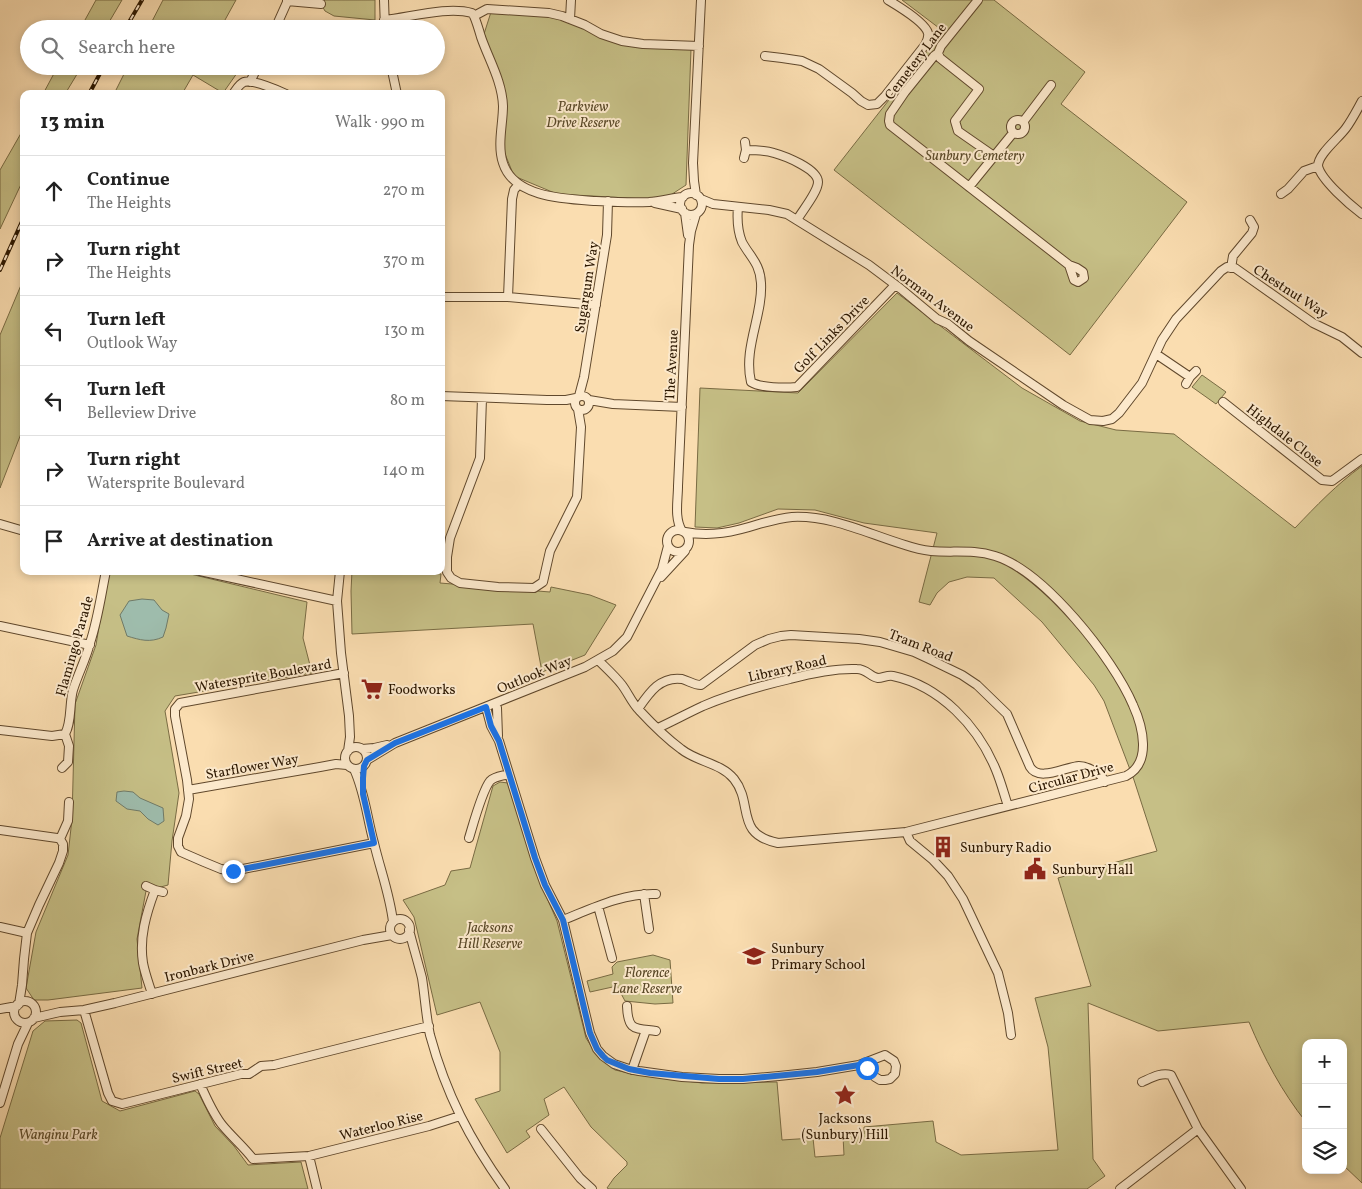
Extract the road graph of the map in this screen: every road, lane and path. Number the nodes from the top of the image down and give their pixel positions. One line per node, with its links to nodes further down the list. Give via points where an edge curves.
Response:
1 (288, 0): 7 (street); 10 (street)
2 (384, 0): 11 (street)
3 (571, 0): 9 (street)
4 (701, 0): 12 (street)
5 (888, 0): 14 (street, via 922,24 928,31 928,39 878,104 868,105 818,69 802,62)
6 (978, 0): 13 (street, Cemetery Lane, via 940,46)
7 (321, 4)
8 (474, 16): 9 (street, via 488,9 549,13); 11 (street, via 463,11 447,11); 29 (street, via 500,87 503,164)
9 (570, 19): 12 (street, via 622,41)
10 (279, 20)
11 (384, 20)
12 (699, 46): 27 (street)
13 (938, 53): 25 (street, via 979,89 955,122 958,130); 30 (street, Cemetery Lane, via 905,92 890,114 889,121)
14 (765, 56)
15 (252, 75): 18 (street)
16 (393, 75): 17 (street)
17 (394, 81): 22 (street); 23 (street)
18 (248, 82): 20 (street); 21 (street)
19 (1051, 85): 25 (street, via 1023,122 1013,122 1013,133)
20 (236, 90)
21 (275, 90)
22 (393, 90)
23 (397, 90)
24 (1362, 100): 28 (street, via 1345,130 1321,156)
25 (994, 156): 30 (street)
26 (744, 158): 40 (street, via 745,146 781,156 816,176 818,184)
27 (693, 163): 32 (street); 33 (street)
28 (1318, 166): 31 (street, via 1304,171); 39 (street, via 1322,176)
29 (519, 184): 34 (street, via 556,198); 47 (street, via 512,198)
30 (969, 187): 43 (street, Cemetery Lane)
31 (1281, 194)
32 (684, 196): 33 (street); 35 (street); 37 (street, via 681,203)
33 (698, 197): 36 (street, Norman Avenue, via 713,204); 38 (street, via 702,203)
34 (608, 201): 35 (street); 48 (street, Sugargum Way, via 607,235)
35 (651, 202): 37 (street)
36 (736, 207): 38 (street, Norman Avenue); 40 (street, Norman Avenue, via 770,210); 45 (street, Golf Links Drive, via 740,236 757,263 761,281 750,347 749,376 754,384 797,387)
37 (683, 211): 38 (street, via 688,214); 42 (street, The Avenue)
38 (698, 212): 42 (street, The Avenue)
39 (1362, 214)
40 (797, 220): 45 (street, Norman Avenue)
41 (1250, 220): 44 (street, via 1254,227 1252,233 1233,256)
42 (689, 245): 56 (street, The Avenue)
43 (1069, 265)
44 (1231, 268): 49 (street, Chestnut Way, via 1313,323 1342,337); 50 (street, via 1221,271 1176,319)
45 (895, 285): 50 (street, Norman Avenue, via 937,319 1090,420 1103,421 1119,413 1142,382)
46 (445, 297): 47 (street)
47 (508, 297): 48 (street)
48 (596, 305): 54 (street, Sugargum Way)
49 (1362, 353)
50 (1156, 354): 51 (street, via 1188,381)
51 (1196, 371)
52 (445, 396): 53 (street)
53 (482, 398): 54 (street); 54 (street, Sugargum Way, via 480,458 450,538 447,572 460,583 498,587 534,588 543,582 550,551 577,497)
54 (582, 402): 56 (street)
55 (1223, 402): 57 (street, Highdale Close, via 1322,480 1334,480)
56 (682, 407): 58 (street, The Avenue)
57 (1362, 459)
58 (678, 486): 61 (street, The Avenue, via 677,516); 62 (street, The Avenue)
59 (0, 524): 60 (street)
60 (20, 529)
61 (684, 531): 62 (street); 64 (street, via 690,542); 88 (street, Circular Drive, via 720,534 780,519 804,517 845,525 925,550 996,556 1019,567 1045,588 1078,624 1114,669 1135,708 1143,744 1139,763 1131,773)
62 (670, 533): 63 (street)
63 (668, 546): 64 (street, via 677,553); 68 (street, Outlook Way, via 662,569)
64 (684, 551): 68 (street, Outlook Way)
65 (105, 575): 71 (street, Flamingo Parade)
66 (219, 575): 69 (street)
67 (340, 575): 69 (street)
68 (651, 591): 72 (street, Outlook Way, via 634,622)
69 (337, 601): 73 (street)
70 (0, 626): 71 (street)
71 (90, 644): 80 (street, Flamingo Parade, via 73,690)
72 (598, 660): 74 (street, Outlook Way); 76 (street, Circular Drive, via 617,678)
73 (344, 673): 77 (street); 89 (street, Watersprite Boulevard, via 180,703 175,709 175,716)
74 (495, 703): 75 (street, Outlook Way); 81 (street)
75 (486, 707): 81 (street); 82 (street, Outlook Way)
76 (638, 709): 78 (street, Circular Drive); 88 (street, Tram Road, via 649,693 664,681 680,679 701,685 769,639 791,635 869,639 926,657 977,685 1007,714 1034,772 1049,773 1081,766 1099,774)
77 (349, 716): 83 (street); 84 (street)
78 (658, 728): 92 (street, Library Road, via 746,690 825,670 863,670 874,677 893,676 917,685 958,712 993,763); 94 (street, Circular Drive, via 686,752 732,777 741,793 751,827 770,842)
79 (0, 730): 80 (street, via 52,736)
80 (67, 731): 86 (street, Flamingo Parade, via 68,762)
81 (499, 741): 87 (street)
82 (395, 743): 83 (street, Outlook Way); 85 (street, Outlook Way)
83 (361, 748): 84 (street, via 351,748); 85 (street, via 366,752)
84 (348, 760): 85 (street, via 358,769); 89 (street, Starflower Way); 90 (street)
85 (366, 763): 90 (street)
86 (62, 768)
87 (509, 774): 95 (street, via 490,781); 104 (street, via 545,885)
88 (1105, 782): 92 (street, Circular Drive)
89 (188, 790): 97 (street, Watersprite Boulevard, via 186,816 178,846 181,852 221,869 233,871)
90 (363, 794): 97 (street)
91 (69, 802): 96 (street, via 68,821)
92 (1008, 806): 94 (street, Circular Drive)
93 (0, 830): 96 (street)
94 (906, 832): 127 (street, via 910,841 948,876 963,899 998,973)
95 (469, 838)
96 (60, 839): 109 (street, via 63,851)
97 (374, 843): 101 (street)
98 (146, 886): 115 (street, via 159,891 147,911 142,946 143,964)
99 (644, 894): 100 (street); 102 (street); 107 (street)
100 (656, 894)
101 (389, 897): 103 (street, via 396,913); 105 (street)
102 (598, 906): 104 (street); 113 (street)
103 (404, 920): 105 (street); 108 (street)
104 (563, 920): 130 (street, via 594,1042 607,1060)
105 (392, 923): 110 (street, via 390,930); 111 (street, Ironbark Drive, via 379,934)
106 (0, 927): 109 (street)
107 (649, 929)
108 (409, 930): 110 (street, via 407,935); 112 (street)
109 (27, 933): 114 (street)
110 (396, 937): 111 (street, Ironbark Drive); 112 (street)
111 (363, 940): 115 (street, Ironbark Drive)
112 (416, 954): 124 (street)
113 (612, 958)
114 (22, 986): 116 (street); 117 (street)
115 (152, 994): 119 (street, Ironbark Drive)
116 (18, 1005): 117 (street, via 24,1002); 120 (street); 122 (street, via 14,1012)
117 (32, 1005): 121 (street, Ironbark Drive); 123 (street, via 36,1011)
118 (627, 1006): 125 (street, via 630,1024)
119 (84, 1010): 121 (street, Ironbark Drive); 132 (street, Swift Street, via 112,1101 122,1104)
120 (0, 1011): 122 (street)
121 (60, 1012): 123 (street, Ironbark Drive)
122 (16, 1017): 123 (street, via 23,1023); 128 (street, via 20,1032)
123 (31, 1020): 128 (street)
124 (429, 1026): 132 (street, Swift Street); 134 (street, via 441,1072)
125 (646, 1030): 126 (street); 130 (street)
126 (656, 1031)
127 (1011, 1035)
128 (18, 1044): 133 (street)
129 (859, 1065): 129 (street, via 886,1056 894,1060 896,1070 890,1079 880,1080); 130 (street, via 789,1075 727,1079)
130 (632, 1070)
131 (1142, 1082): 136 (street, via 1157,1075 1171,1074)
132 (200, 1084): 137 (street, Waterloo Rise, via 215,1115 253,1159)
133 (0, 1103)
134 (460, 1116): 137 (street, Waterloo Rise); 139 (street)
135 (541, 1129): 140 (street)
136 (1198, 1129): 141 (street); 142 (street)
137 (309, 1156): 138 (street)
138 (317, 1189)
139 (505, 1189)
140 (592, 1189)
141 (1120, 1189)
142 (1240, 1189)

